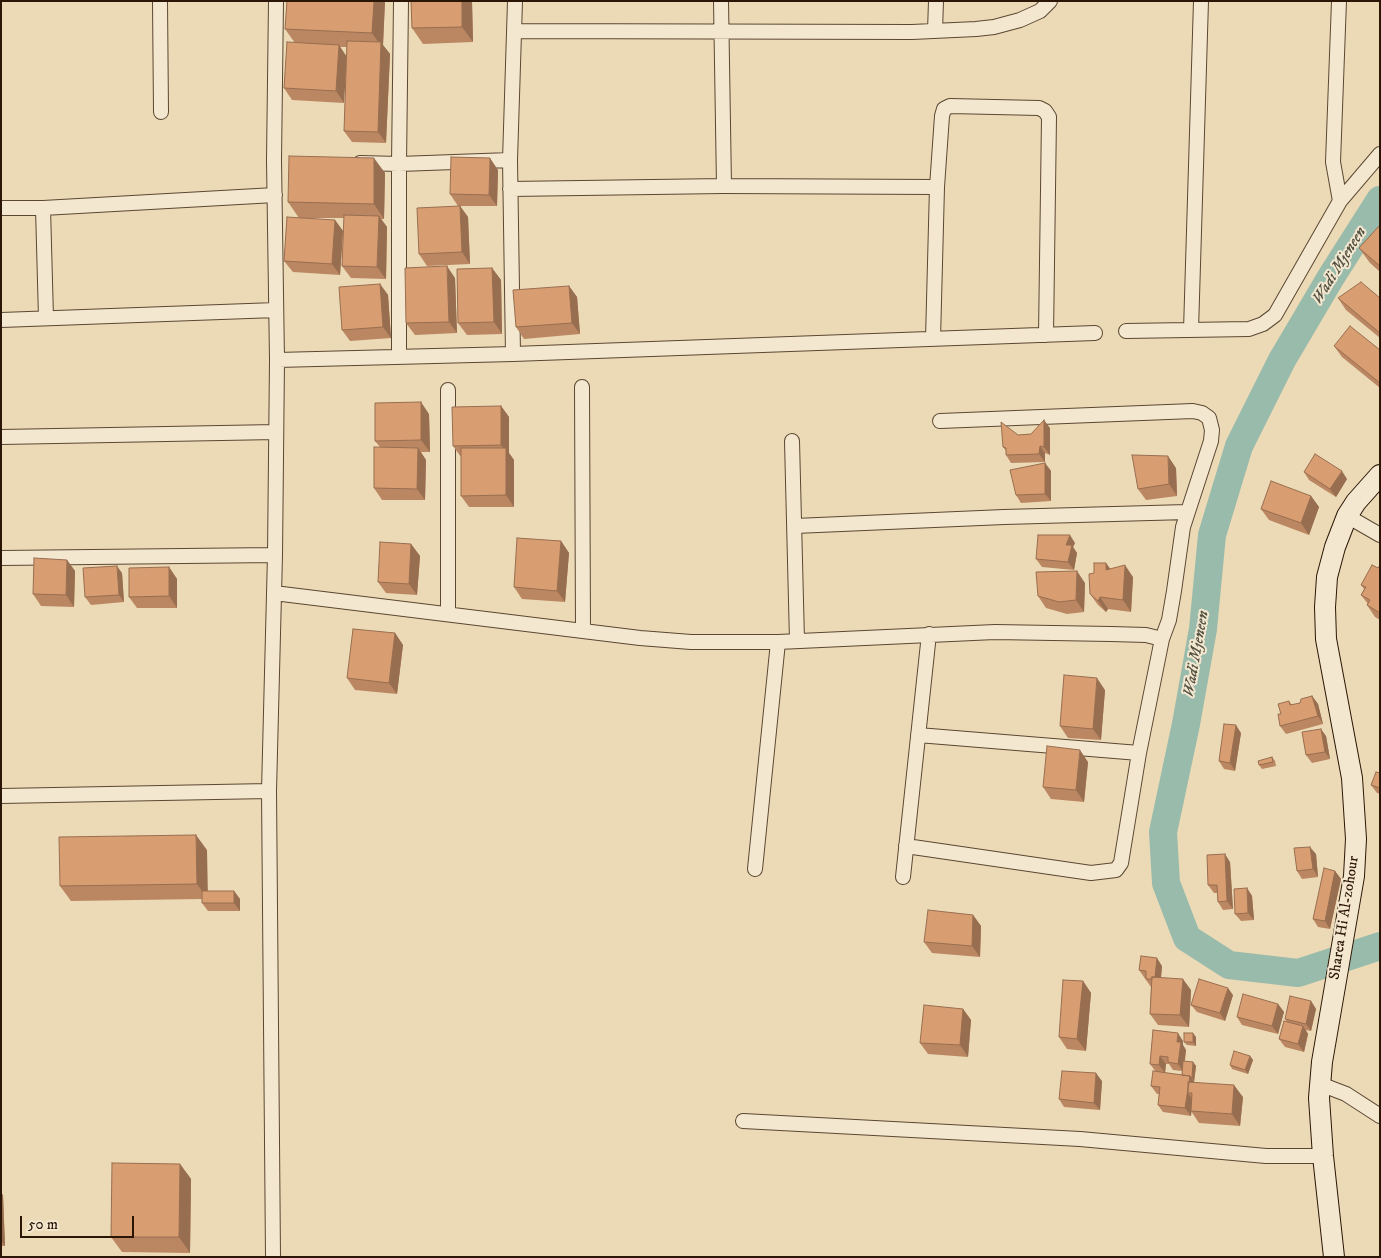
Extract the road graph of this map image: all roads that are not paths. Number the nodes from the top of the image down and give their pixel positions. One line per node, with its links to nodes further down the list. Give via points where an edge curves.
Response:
1 (160, 1): 13 (street)
2 (276, 1): 21 (street, via 279,160)
3 (401, 1): 17 (street)
4 (515, 1): 10 (street)
5 (721, 1): 12 (street)
6 (936, 1): 11 (street)
7 (1050, 1): 11 (street, via 1040,11 994,27)
8 (1201, 1): 28 (street)
9 (1339, 1): 22 (street, via 1333,162)
10 (514, 31): 12 (street); 15 (street)
11 (935, 31): 12 (street)
12 (722, 32): 18 (street)
13 (161, 112)
14 (1380, 154): 22 (street)
15 (510, 160): 17 (street); 20 (street)
16 (351, 163): 17 (street)
17 (399, 164): 34 (street)
18 (724, 186): 19 (street); 20 (street)
19 (937, 186): 31 (street, via 944,109 969,106 1039,108 1045,111 1049,118); 32 (street)
20 (510, 189): 33 (street)
21 (274, 195): 24 (street); 25 (street)
22 (1340, 201): 28 (street, via 1275,315 1249,329)
23 (1, 208): 24 (street)
24 (43, 208): 26 (street)
25 (276, 310): 26 (street); 35 (street)
26 (46, 318): 27 (street)
27 (1, 320)
28 (1191, 330): 29 (street)
29 (1126, 331)
30 (1095, 333): 31 (street)
31 (1046, 335): 32 (street)
32 (933, 339): 33 (street)
33 (513, 354): 34 (street)
34 (400, 357): 35 (street)
35 (277, 360): 39 (street)
36 (582, 387): 51 (street)
37 (448, 390): 50 (street)
38 (940, 421): 43 (street, via 1202,413 1209,418 1212,441)
39 (276, 432): 40 (street); 47 (street)
40 (1, 438)
41 (792, 441): 45 (street)
42 (1380, 475): 44 (street, Sharea Hi Al-zohour)
43 (1187, 512): 45 (street); 53 (street, via 1169,620)
44 (1346, 516): 46 (street); 63 (street, Sharea Hi Al-zohour, via 1327,577 1325,607 1326,639 1352,778 1356,839 1354,876)
45 (795, 526): 54 (street)
46 (1380, 535)
47 (275, 555): 48 (street); 49 (street)
48 (1, 558)
49 (274, 593): 50 (street); 58 (street)
50 (448, 613): 51 (street)
51 (583, 630): 55 (street, via 691,642)
52 (929, 634): 53 (street, via 1111,634 1146,635); 54 (street); 56 (street)
53 (1162, 640): 57 (street)
54 (796, 641): 55 (street)
55 (778, 642): 61 (street)
56 (918, 735): 57 (street); 60 (street)
57 (1139, 754): 60 (street, via 1121,863 1116,870 1091,873)
58 (269, 791): 59 (street); 67 (street)
59 (1, 796)
60 (906, 846): 62 (street)
61 (755, 869)
62 (902, 877)
63 (1320, 1084): 64 (street, via 1346,1094); 66 (street, Sharea Hi Al-zohour)
64 (1380, 1116)
65 (743, 1121): 66 (street, via 1080,1138 1266,1156)
66 (1323, 1156): 68 (street, Sharea Hi Al-zohour)
67 (273, 1257)
68 (1334, 1257)

